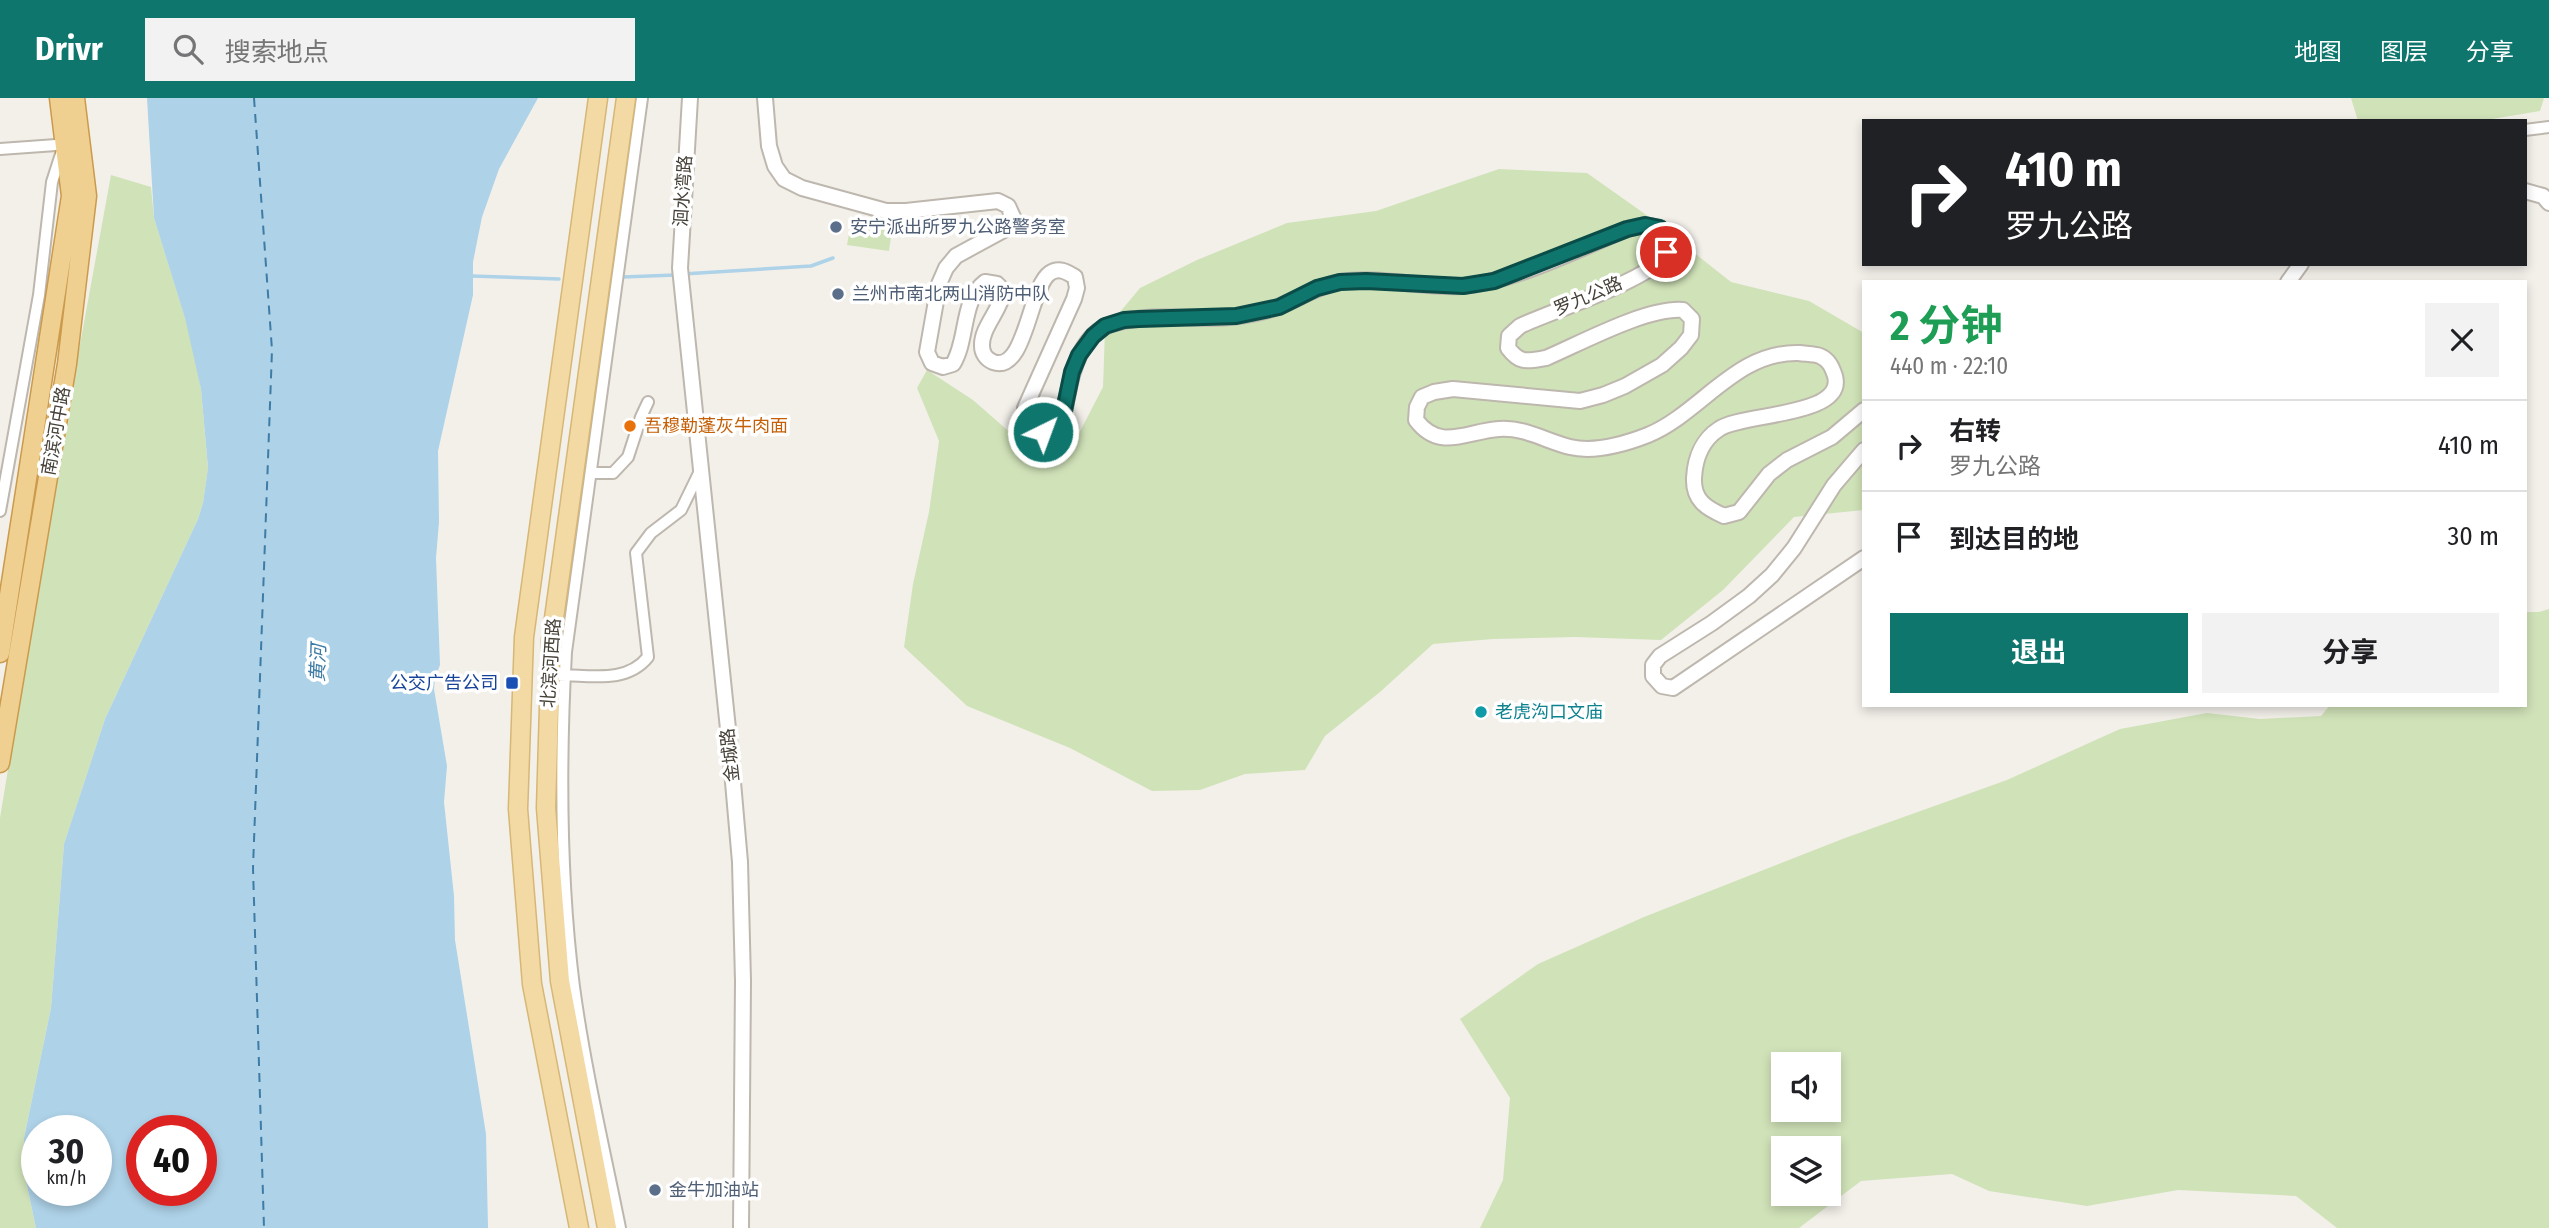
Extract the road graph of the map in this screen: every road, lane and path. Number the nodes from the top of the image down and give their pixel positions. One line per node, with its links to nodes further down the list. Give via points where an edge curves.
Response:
1 (59, 98): 10 (highway, 南滨河中路)
2 (75, 98): 10 (highway, 南滨河中路)
3 (598, 98): 25 (main road, 北滨河西路, via 524,637 519,742 518,809 533,984)
4 (625, 98): 23 (main road, 北滨河西路, via 551,640)
5 (642, 98): 19 (street)
6 (690, 98): 14 (street, 洄水湾路)
7 (765, 98): 16 (street, 罗九公路, via 775,166 784,179 802,188 886,211 998,201 1009,206 1011,226 956,256 946,268 927,352 932,363 953,365 976,289 985,282 1004,291 981,344 990,361 1001,364 1018,348 1042,282 1052,272 1065,270 1075,276 1074,299 1025,408 1026,420 1043,432 1062,420 1079,355 1105,326 1124,320 1236,316 1279,307 1340,282 1463,286 1494,281 1645,225 1660,228 1667,239 1661,261 1612,288 1520,326 1509,336 1508,348 1516,358 1546,358 1669,309 1683,310 1692,319 1691,335 1681,348 1625,386 1580,401 1453,389 1434,392 1422,397 1417,407 1416,420 1424,430 1435,437 1451,438 1517,429 1570,447 1613,445 1663,427 1754,363 1776,355 1819,355 1831,363 1836,381 1832,395 1796,411 1720,427 1704,443 1695,464 1697,498 1724,516 1739,512 1769,474 1787,460 1832,437)
8 (2549, 127): 9 (street)
9 (2527, 130)
10 (72, 144): 11 (street); 20 (street, via 52,183 39,295); 22 (highway, 南滨河中路, via 71,196); 24 (highway, 南滨河中路, via 87,196 67,364)
11 (0, 149)
12 (2527, 192): 13 (street)
13 (2549, 203)
14 (682, 285): 18 (street, 金城路)
15 (648, 402): 19 (street, via 628,457 613,473)
16 (1862, 412)
17 (1862, 452): 21 (street, via 1772,575 1712,623 1660,656 1653,665 1653,676 1662,686 1673,688)
18 (701, 469): 23 (street, via 681,510 651,533 636,553 648,657 623,676); 28 (street, 金城路, via 740,862)
19 (591, 473): 23 (street)
20 (0, 512)
21 (1862, 559)
22 (0, 653)
23 (557, 675): 26 (main road, 北滨河西路, via 546,808 560,981); 27 (street, via 561,817 574,987)
24 (0, 763)
25 (579, 1228)
26 (607, 1228)
27 (620, 1228)
28 (741, 1228)

